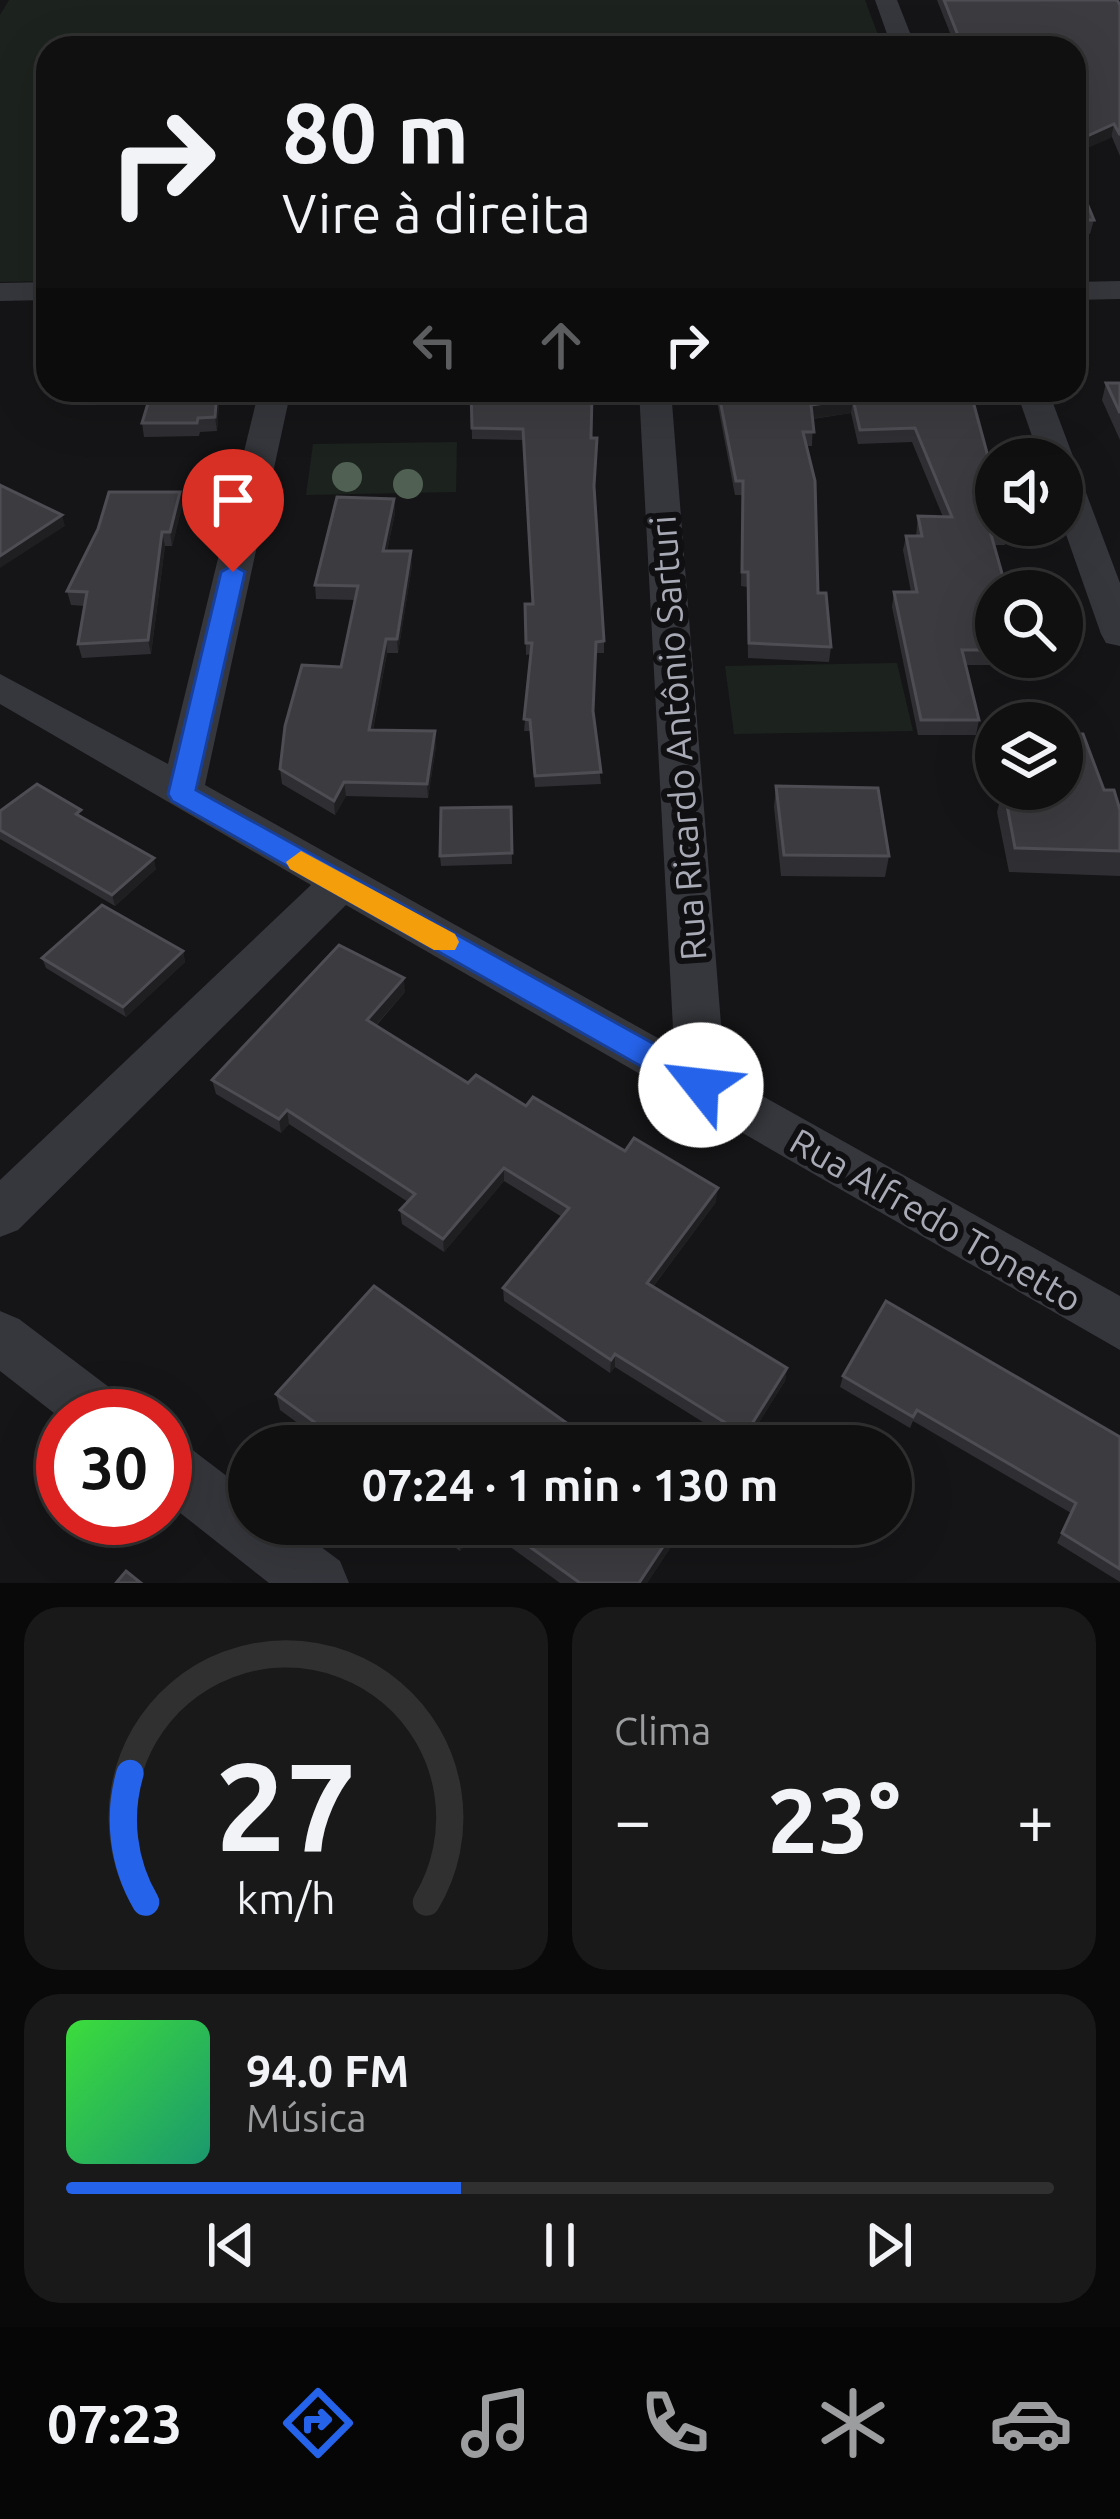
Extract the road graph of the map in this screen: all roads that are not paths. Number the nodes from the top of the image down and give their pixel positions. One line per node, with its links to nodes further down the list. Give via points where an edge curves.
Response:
1 (886, 0): 2 (street)
2 (900, 36)
3 (1086, 290): 4 (street)
4 (1120, 290)
5 (0, 292): 6 (street)
6 (36, 292)
7 (272, 402): 14 (street)
8 (656, 402): 16 (street, Rua Ricardo Antônio Sarturi)
9 (1036, 402): 10 (street)
10 (1049, 438)
11 (1083, 531): 12 (street)
12 (1120, 634)
13 (0, 687): 14 (street, Rua Alfredo Tonetto)
14 (182, 794): 15 (street, Rua Alfredo Tonetto)
15 (340, 884): 16 (street, Rua Alfredo Tonetto); 17 (street)
16 (701, 1085): 18 (street, Rua Alfredo Tonetto)
17 (0, 1214)
18 (1120, 1325)
19 (0, 1337): 20 (street)
20 (67, 1389)
21 (192, 1486): 22 (street)
22 (318, 1583)

